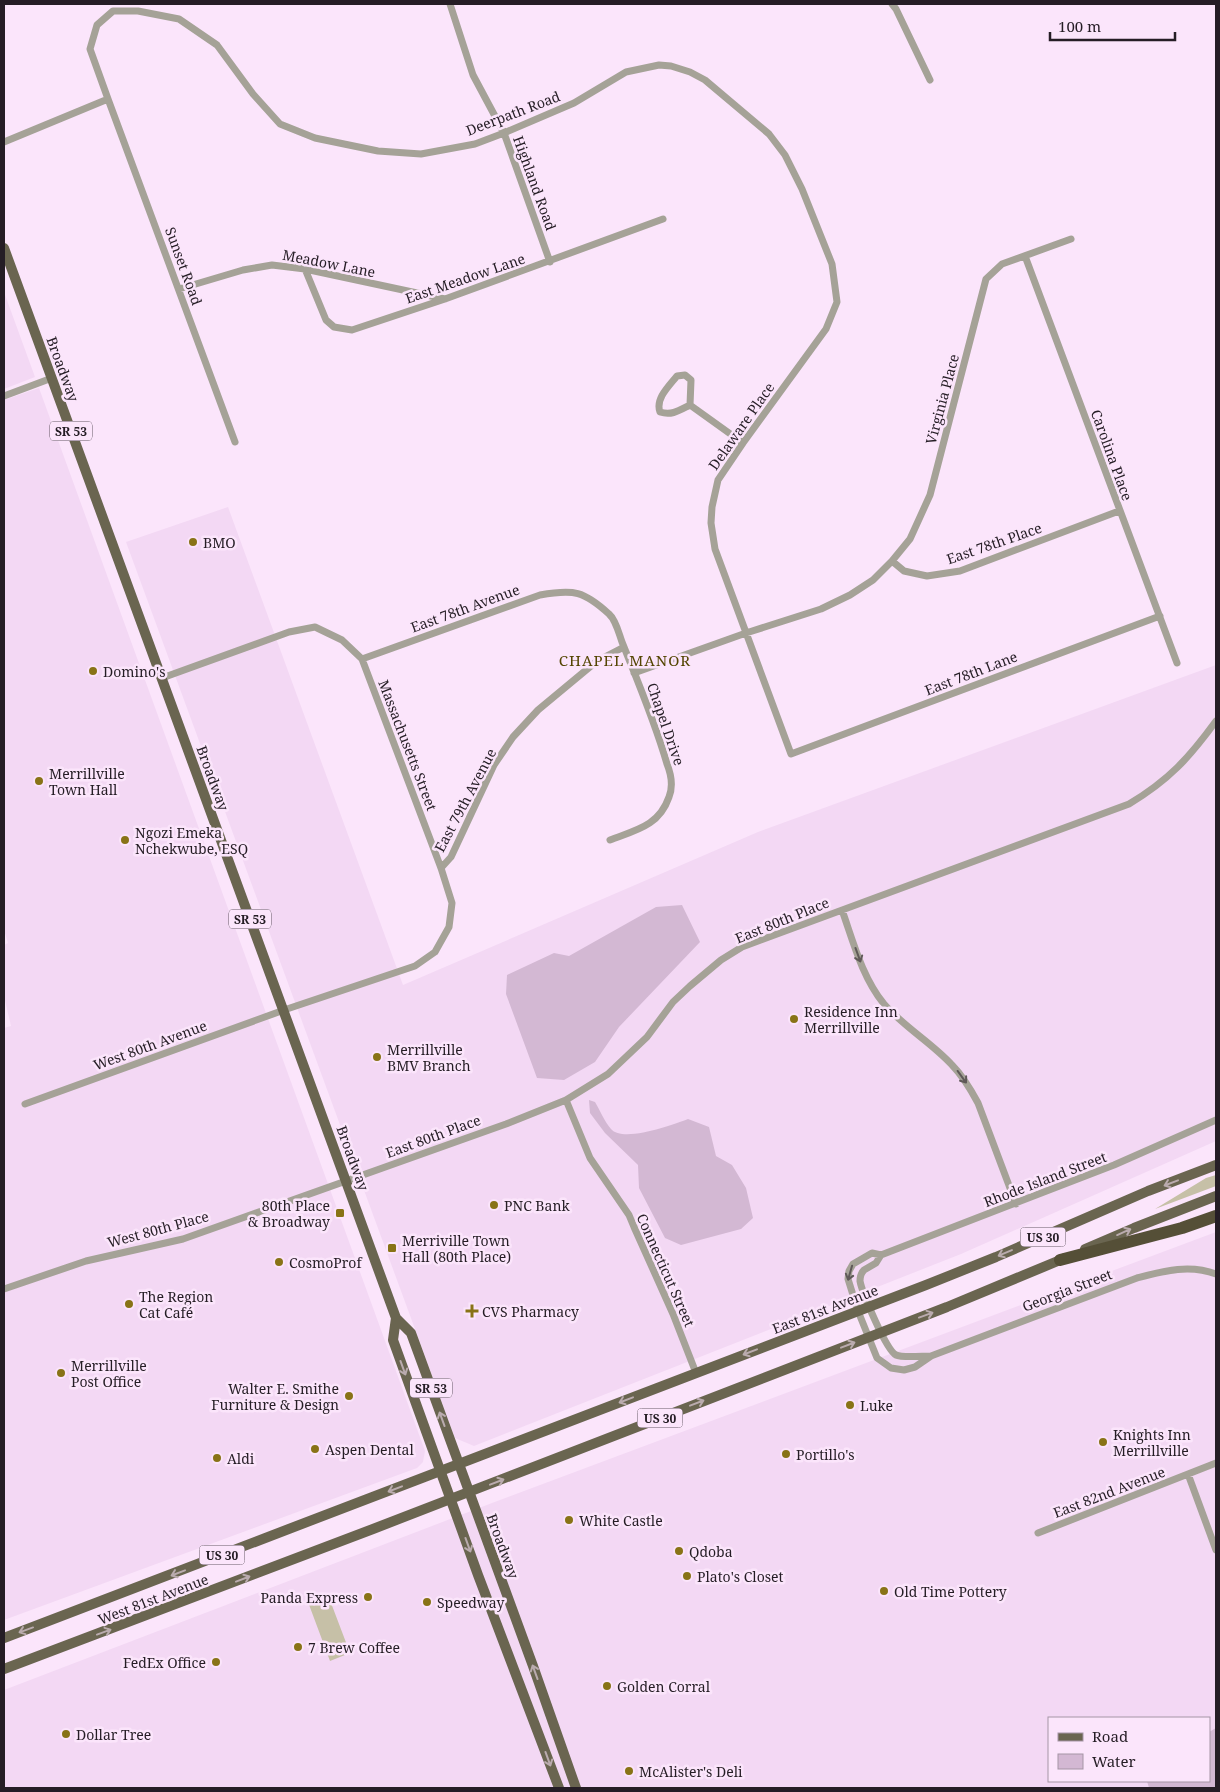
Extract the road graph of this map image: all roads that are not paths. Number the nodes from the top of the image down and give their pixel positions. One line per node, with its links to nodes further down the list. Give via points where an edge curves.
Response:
1 (450, 4): 5 (street, Highland Road, via 473,75)
2 (892, 4): 3 (street)
3 (930, 80)
4 (108, 99): 5 (street, Deerpath Road, via 90,49 97,25 113,11 138,10 179,19 217,45 280,124 315,138 378,151 421,154 475,144); 6 (street); 14 (street, Sunset Road)
5 (504, 133): 11 (street, Highland Road); 12 (street, Deerpath Road, via 574,103 637,68 659,65 690,72 705,80 769,134 785,155)
6 (4, 142)
7 (663, 219): 11 (street, East Meadow Lane)
8 (1071, 239): 10 (street, Virginia Place)
9 (4, 248): 16 (main road, Broadway / SR 53)
10 (1025, 256): 21 (street, Carolina Place); 22 (street, Virginia Place, via 1002,264 986,279 930,495 910,540)
11 (550, 262): 15 (street, East Meadow Lane)
12 (832, 264): 20 (street, Delaware Place, via 837,302 826,329)
13 (305, 270): 14 (street, Meadow Lane, via 272,265); 15 (street, Meadow Lane); 15 (street, East Meadow Lane, via 326,320 334,327 352,330)
14 (179, 288): 19 (street, Sunset Road)
15 (445, 299)
16 (52, 378): 17 (street); 29 (main road, Broadway / SR 53)
17 (4, 396)
18 (690, 405): 18 (street, via 666,414 660,412 658,406 677,376 685,375 691,380); 20 (street)
19 (235, 442)
20 (743, 443): 24 (street, Delaware Place, via 718,480 711,523 715,549)
21 (1119, 511): 22 (street, East 78th Place, via 960,571 927,576 904,571); 23 (street, Carolina Place)
22 (892, 561): 24 (street, via 850,596 821,609)
23 (1160, 616): 27 (street, Carolina Place); 31 (street, East 78th Lane)
24 (746, 633): 28 (street); 31 (street, Delaware Place)
25 (624, 647): 26 (street, East 78th Avenue, via 612,616 588,597 566,591 540,595); 28 (street, East 78th Avenue); 33 (street, East 79th Avenue, via 597,661 538,710 513,738 494,765 450,857)
26 (362, 659): 29 (street, via 342,640 315,627 289,632); 33 (street, Massachusetts Street)
27 (1177, 663)
28 (634, 673): 32 (street, Chapel Drive, via 668,764 670,796 656,820)
29 (162, 678): 35 (main road, Broadway / SR 53)
30 (1216, 721): 34 (street, East 80th Place, via 1181,765 1163,782 1129,804)
31 (792, 754)
32 (610, 840)
33 (441, 868): 35 (street, Massachusetts Street, via 452,903 449,927 435,952 415,966)
34 (842, 910): 36 (street, East 80th Place, via 751,943 721,960 673,1002 648,1037 627,1057 608,1074); 42 (street, one-way to 42, via 865,974 876,994 952,1065 971,1091)
35 (284, 1010): 37 (street, West 80th Avenue); 40 (main road, Broadway / SR 53)
36 (566, 1100): 40 (street, East 80th Place); 54 (street, Connecticut Street, via 590,1158 629,1215)
37 (25, 1104)
38 (1216, 1120): 42 (street, Rhode Island Street)
39 (1216, 1165): 48 (main road, East 81st Avenue / US 30, one-way to 48)
40 (346, 1180): 47 (street, West 80th Place, via 183,1239 86,1261); 50 (main road, Broadway / SR 53)
41 (1216, 1196): 45 (main road, US 30, one-way to 41)
42 (1016, 1204): 44 (street, Rhode Island Street)
43 (1213, 1216): 45 (highway)
44 (881, 1255): 48 (street, Rhode Island Street, via 860,1277); 49 (street, Rhode Island Street, one-way to 49, via 867,1255 853,1264 849,1271 849,1285)
45 (1060, 1260): 51 (main road, US 30, one-way to 45)
46 (1216, 1274): 53 (street, Georgia Street, via 1202,1269 1169,1270 1137,1278)
47 (4, 1289)
48 (870, 1306): 49 (main road, East 81st Avenue / US 30); 51 (street, Rhode Island Street)
49 (858, 1311): 52 (street, Rhode Island Street); 54 (main road, East 81st Avenue / US 30, one-way to 54)
50 (396, 1318): 56 (main road, Broadway / SR 53, one-way to 50, via 411,1334); 57 (main road, Broadway / SR 53, one-way to 57, via 393,1340)
51 (880, 1332): 52 (main road, US 30); 53 (street, Georgia Street, via 894,1355)
52 (868, 1337): 53 (street, Georgia Street, via 877,1358 891,1368 904,1370 915,1367); 59 (main road, US 30, one-way to 52)
53 (931, 1356)
54 (696, 1373): 56 (main road, East 81st Avenue / US 30, one-way to 56)
55 (1216, 1463): 58 (street, East 82nd Avenue)
56 (459, 1464): 57 (main road, East 81st Avenue / US 30); 59 (main road, Broadway / SR 53)
57 (440, 1471): 60 (main road, Broadway / SR 53); 63 (main road, West 81st Avenue / US 30, one-way to 63)
58 (1188, 1474): 61 (street, East 82nd Avenue); 62 (street)
59 (469, 1492): 60 (main road, US 30); 66 (main road, Broadway / SR 53, one-way to 59)
60 (451, 1499): 64 (main road, West 81st Avenue / US 30, one-way to 60); 65 (main road, Broadway / SR 53, one-way to 65)
61 (1038, 1533)
62 (1216, 1550)
63 (4, 1638)
64 (4, 1669)
65 (559, 1788)
66 (576, 1788)

